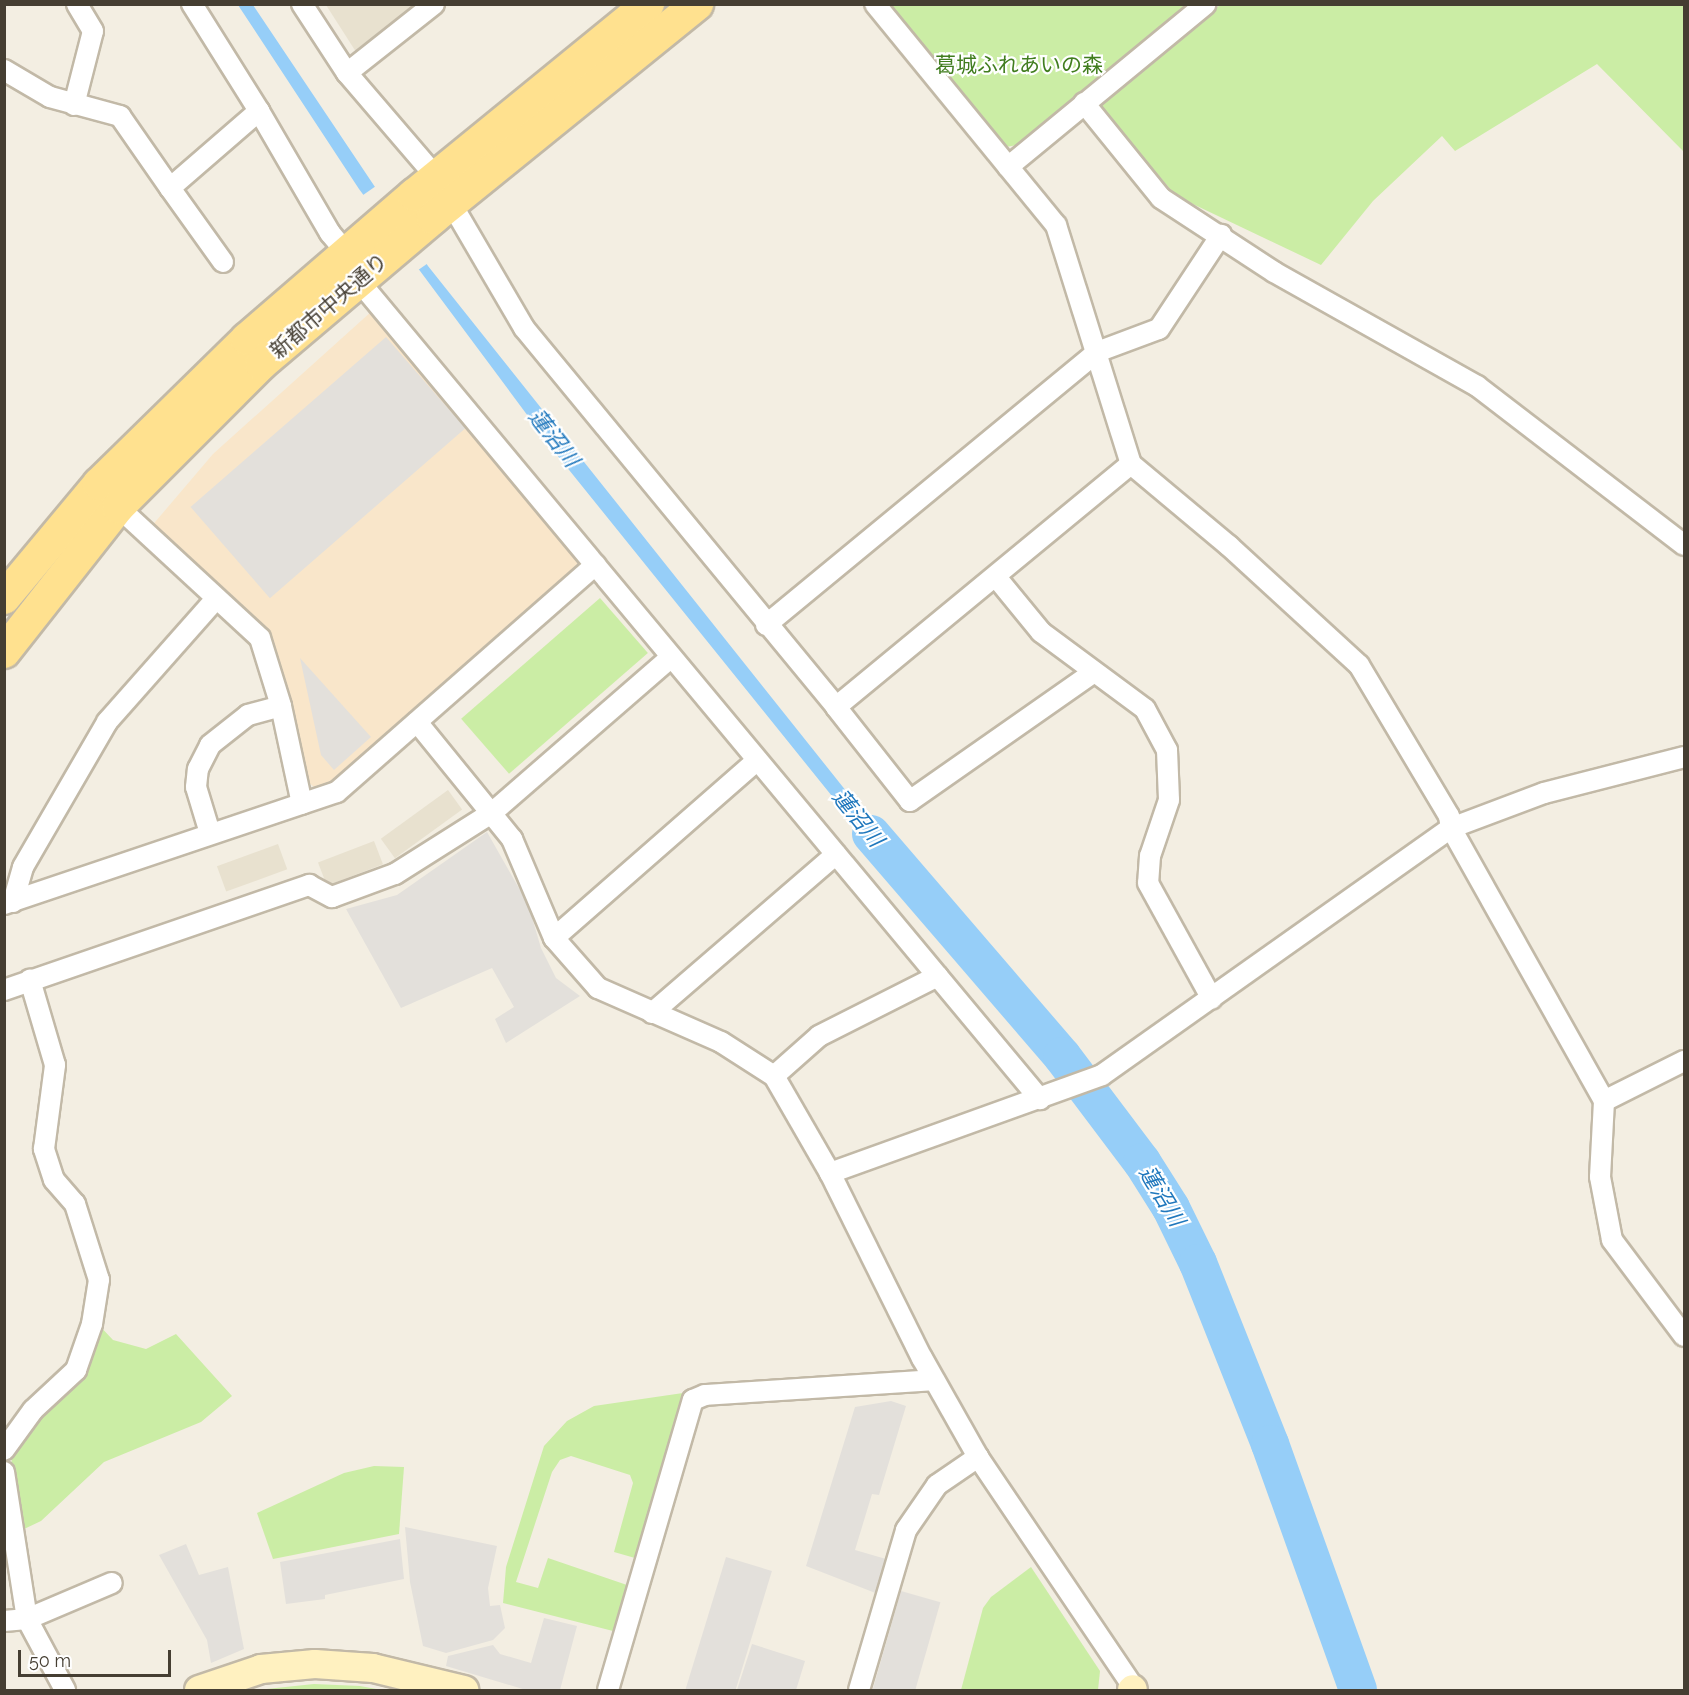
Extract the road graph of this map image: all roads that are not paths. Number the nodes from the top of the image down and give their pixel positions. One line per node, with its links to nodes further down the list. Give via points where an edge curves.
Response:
1 (76, 4): 12 (street, via 93,31)
2 (192, 4): 13 (street)
3 (302, 4): 10 (street)
4 (434, 4): 10 (street)
5 (648, 4): 16 (main road, 新都市中央通り)
6 (697, 4): 16 (main road, 新都市中央通り)
7 (875, 4): 14 (street)
8 (1206, 4): 11 (street)
9 (4, 70): 12 (street, via 24,84)
10 (347, 73): 16 (street)
11 (1084, 104): 14 (street); 17 (street, via 1161,198)
12 (74, 105): 15 (street, via 120,116)
13 (259, 111): 15 (street); 18 (street, via 330,233)
14 (1008, 167): 21 (street, via 1056,225)
15 (171, 188): 19 (street)
16 (433, 198): 18 (main road, 新都市中央通り); 29 (street, via 524,328)
17 (1221, 235): 21 (street, via 1159,329); 24 (street, via 1274,272 1477,386)
18 (365, 249): 20 (main road, 新都市中央通り); 27 (main road, 新都市中央通り, via 247,339 99,484)
19 (223, 262)
20 (358, 280): 23 (main road, 新都市中央通り, via 261,364); 25 (street)
21 (1097, 352): 22 (street); 29 (street)
22 (1131, 464): 26 (street); 40 (street, via 1229,546 1359,665 1449,816)
23 (118, 507): 28 (street); 30 (main road, 新都市中央通り)
24 (1684, 545)
25 (595, 565): 31 (street); 35 (street)
26 (996, 577): 32 (street, via 1041,632); 34 (street)
27 (4, 598)
28 (216, 599): 33 (street, via 260,638); 43 (street, via 107,722 23,867)
29 (766, 625): 34 (street)
30 (4, 652)
31 (671, 657): 37 (street); 39 (street)
32 (1094, 672): 34 (street, via 910,801); 48 (street, via 1144,709 1167,750 1168,800 1150,856 1148,883)
33 (281, 706): 38 (street); 41 (street, via 248,715 210,746 198,769 196,787)
34 (836, 707)
35 (417, 722): 38 (street, via 337,792); 39 (street)
36 (1684, 757): 40 (street, via 1544,793)
37 (757, 759): 42 (street); 44 (street)
38 (302, 804): 41 (street)
39 (493, 812): 44 (street, via 516,848); 46 (street, via 395,874 355,892 332,897 309,885)
40 (1451, 828): 48 (street); 53 (street)
41 (210, 832): 43 (street)
42 (836, 854): 45 (street); 49 (street)
43 (9, 903)
44 (554, 938): 49 (street, via 598,988)
45 (938, 976): 51 (street, via 819,1036); 52 (street)
46 (30, 980): 47 (street); 57 (street, via 55,1065 44,1149 54,1180 75,1204 99,1280 92,1324 76,1370 33,1410)
47 (4, 990)
48 (1212, 999): 52 (street, via 1102,1075)
49 (652, 1013): 51 (street, via 721,1042)
50 (1684, 1062): 53 (street)
51 (774, 1076): 54 (street)
52 (1040, 1099): 54 (street)
53 (1604, 1101): 55 (street, via 1600,1177 1612,1240)
54 (830, 1173): 56 (street)
55 (1684, 1336)
56 (934, 1380): 58 (street); 66 (street, via 705,1395 693,1400)
57 (4, 1450)
58 (978, 1457): 67 (street, via 938,1485 906,1530); 68 (street)
59 (4, 1472): 61 (street)
60 (112, 1583): 61 (street)
61 (27, 1619): 62 (street); 63 (street)
62 (4, 1621)
63 (65, 1690)
64 (199, 1690): 65 (street, via 261,1669 315,1664 373,1668)
65 (464, 1690)
66 (608, 1690)
67 (859, 1690)
68 (1133, 1690)

